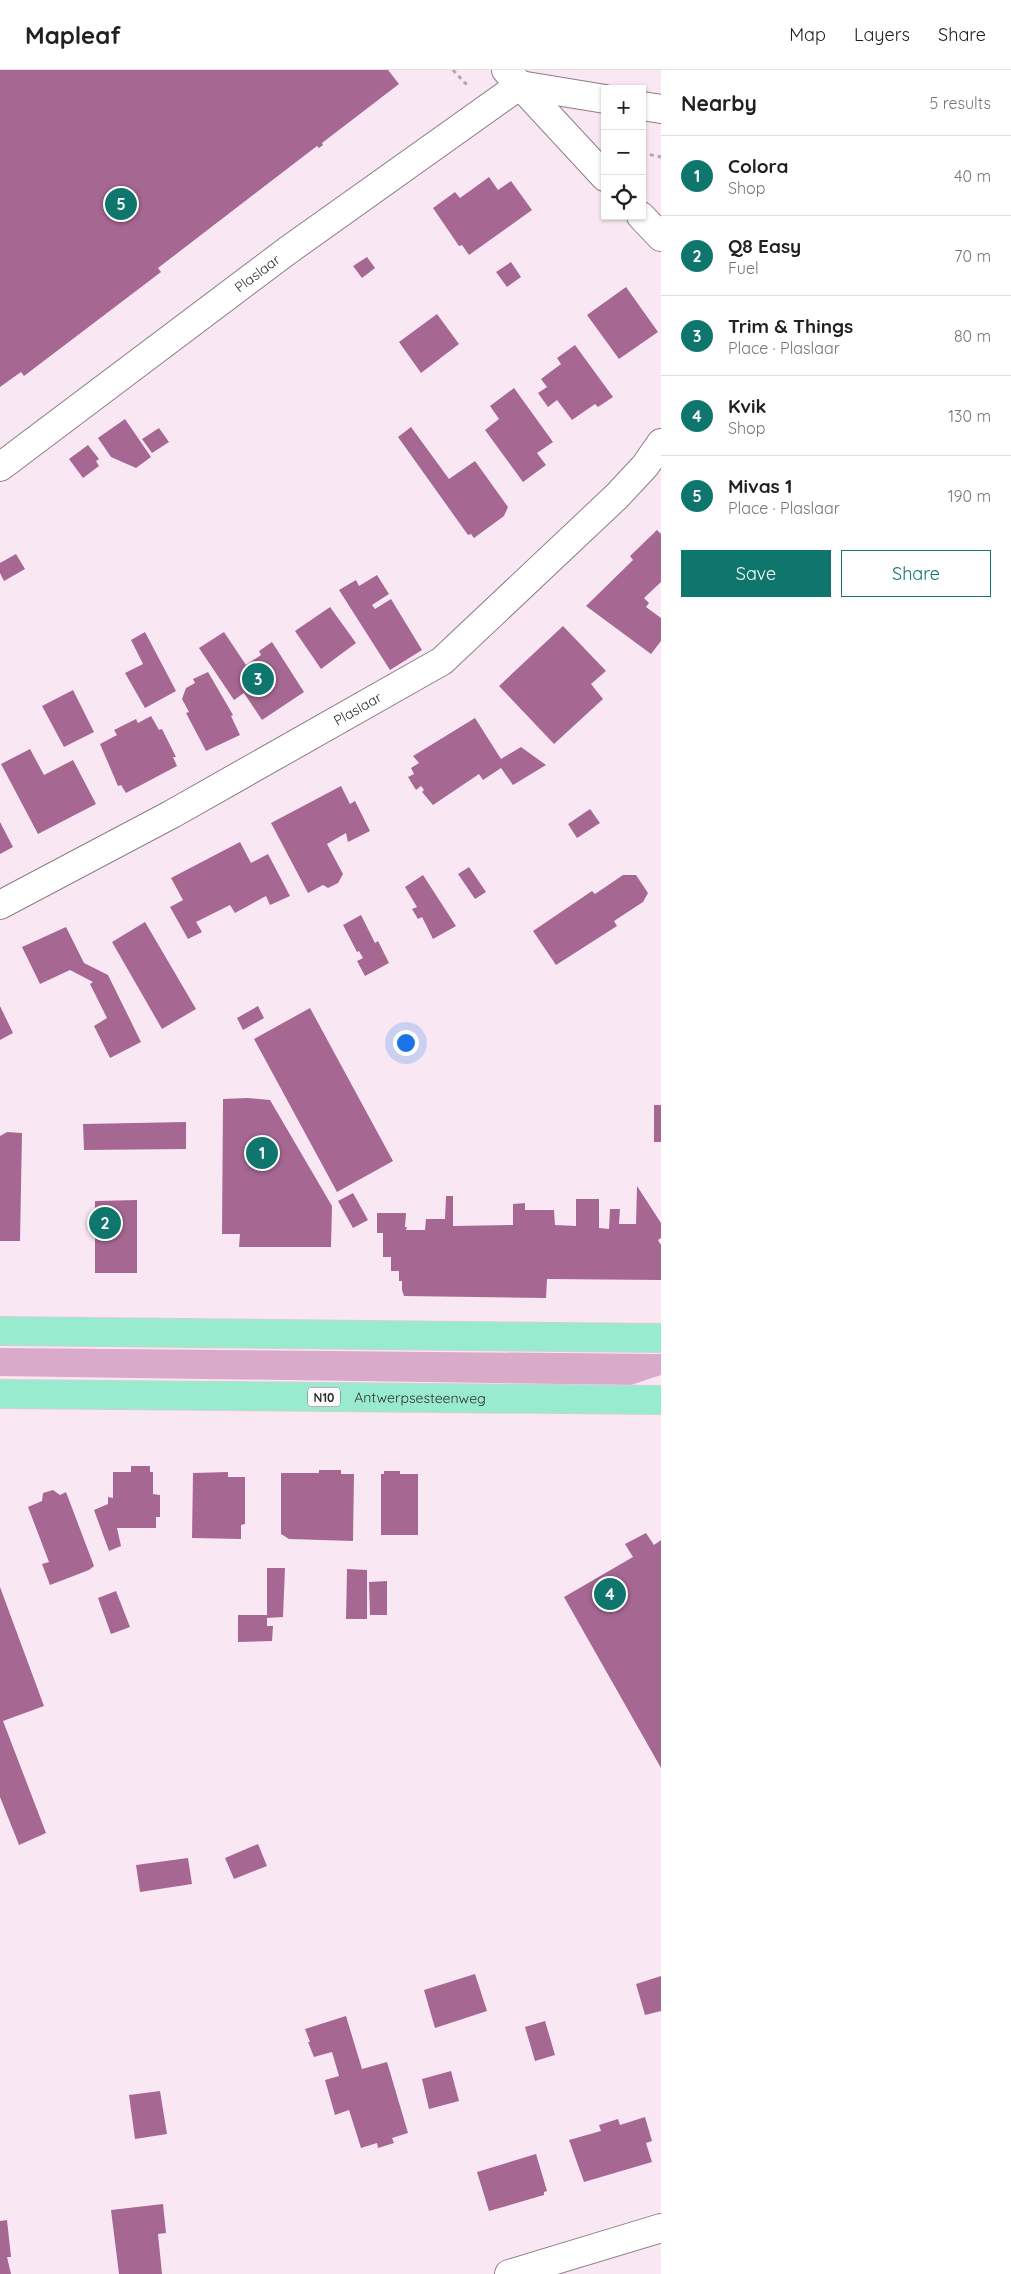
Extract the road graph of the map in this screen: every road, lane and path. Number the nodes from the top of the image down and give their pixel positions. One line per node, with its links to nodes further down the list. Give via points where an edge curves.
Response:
1 (513, 77): 2 (street); 7 (street); 11 (street, Plaslaar)
2 (601, 98)
3 (646, 107): 4 (street)
4 (661, 109)
5 (646, 154): 6 (path)
6 (661, 157)
7 (603, 175)
8 (645, 220): 9 (street)
9 (661, 237)
10 (661, 443): 12 (street, Plaslaar, via 617,496 442,661 129,837)
11 (0, 467)
12 (0, 904)
13 (0, 1332): 14 (main road)
14 (661, 1338)
15 (0, 1394): 16 (main road, Antwerpsesteenweg / N10)
16 (661, 1400)
17 (661, 2228): 18 (street)
18 (509, 2274)

